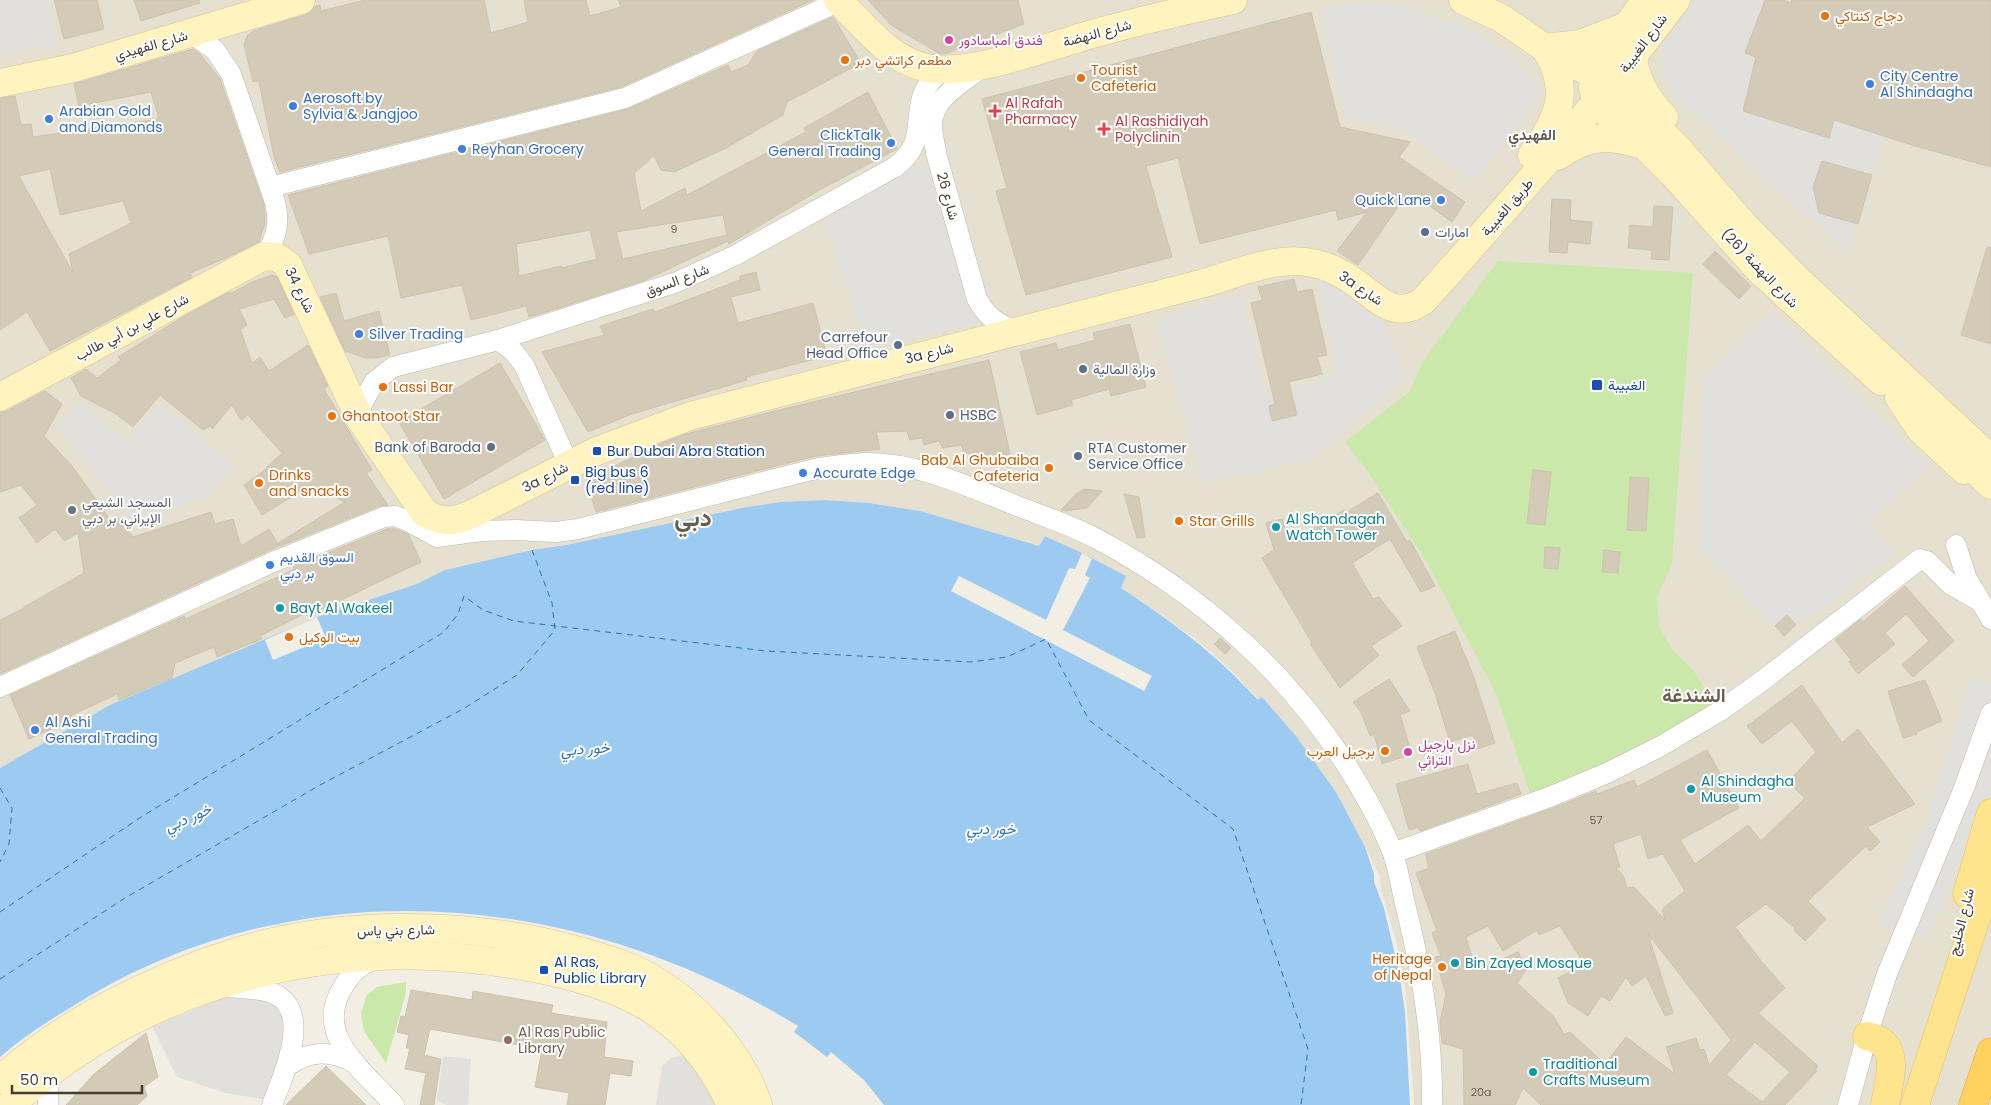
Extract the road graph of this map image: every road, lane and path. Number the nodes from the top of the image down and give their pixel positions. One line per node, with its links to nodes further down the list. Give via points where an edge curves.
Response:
1 (301, 0): 8 (street, شارع الفهيدي)
2 (1230, 0): 11 (street, شارع النهضة, via 1094,33)
3 (1463, 0): 9 (street, via 1501,18)
4 (1646, 0): 7 (street, شارع الغبيبة)
5 (1676, 0): 10 (street, شارع الغبيبة)
6 (839, 1): 12 (street, شارع النهضة, via 894,55 924,68); 18 (street, via 625,98)
7 (1626, 26): 9 (street, via 1580,44); 14 (street, شارع الغبيبة, via 1600,63)
8 (192, 34): 13 (street, شارع الفهيدي, via 73,68); 18 (street, via 215,50 231,74)
9 (1545, 48): 14 (street, شارع النهضة (26)); 19 (street, via 1558,76 1558,110 1550,130 1520,174)
10 (1633, 58): 14 (street, شارع الغبيبة); 17 (street, via 1642,89 1676,131)
11 (988, 64): 12 (street, شارع النهضة); 22 (street, شارع 26, via 944,97 934,115 933,135 977,299 993,319)
12 (943, 70): 23 (street, شارع السوق, via 924,91 917,141 908,156 895,167 706,270 647,293)
13 (0, 83)
14 (1600, 88): 15 (street, شارع النهضة (26), via 1604,110); 16 (street, طريق الغبيبة); 17 (street, شارع النهضة (26), via 1657,127)
15 (1644, 145): 16 (street, via 1620,138 1595,138 1574,145); 25 (street, شارع النهضة (26), via 1680,180 1760,271)
16 (1542, 166): 19 (street, طريق الغبيبة)
17 (1694, 167): 27 (street, شارع النهضة (26), via 1743,224 1797,279)
18 (270, 187): 20 (street, via 278,216 277,230)
19 (1503, 212): 21 (street, طريق الغبيبة, via 1423,301 1412,308)
20 (264, 256): 24 (street, شارع علي بن أبي طالب); 26 (street, شارع 34, via 277,257 288,265)
21 (1392, 308): 22 (street, 3a شارع, via 1340,273 1313,263 1285,261)
22 (1016, 330): 28 (street, 3a شارع, via 690,416 625,439)
23 (498, 340): 26 (street, شارع السوق, via 394,367 374,382); 28 (street, via 524,365)
24 (0, 397)
25 (1899, 397): 29 (street, شارع النهضة (26)); 30 (street, via 1929,438)
26 (359, 417): 31 (street, شارع 34, via 424,512 437,519 452,521)
27 (1991, 459)
28 (569, 465): 31 (street, 3a شارع)
29 (1991, 485)
30 (1991, 496)
31 (472, 514)
32 (1956, 545): 33 (street, via 1962,568)
33 (1978, 600): 34 (street); 38 (street, via 1950,584 1924,560 1720,711 1661,746 1552,796)
34 (1991, 619)
35 (0, 688): 38 (street, via 273,562 384,517 406,520 437,537 516,530 556,532 819,468 843,464 893,464 942,477 1095,538 1161,577 1235,633 1301,702 1332,743 1362,790)
36 (1991, 713): 43 (street, via 1964,788 1896,951)
37 (1991, 813): 42 (main road, شارع الخليج, via 1960,923)
38 (1393, 853): 55 (street, via 1418,957 1430,1046)
39 (1991, 872): 42 (main road, شارع الخليج)
40 (391, 955): 41 (street, شارع بني ياس, via 303,963); 45 (street, via 352,971 334,1002 333,1028); 53 (street, شارع بني ياس, via 496,961 598,984 636,999 669,1022 698,1050 721,1084)
41 (217, 986): 46 (street, via 270,992 281,998 294,1019); 47 (street, شارع بني ياس, via 119,1028)
42 (1938, 1032): 58 (main road, شارع الخليج)
43 (1867, 1036): 56 (street); 57 (main road, via 1883,1044 1891,1056)
44 (1991, 1052): 59 (highway)
45 (355, 1063): 46 (street, via 321,1053 309,1055); 52 (street)
46 (288, 1066): 51 (street)
47 (44, 1077): 49 (street, شارع بني ياس); 50 (street)
48 (0, 1080): 54 (street, شارع بني ياس, via 68,1030 123,998 180,971 241,951 302,937 366,929 430,929 493,933 555,944 616,962 650,977 682,998 709,1024 733,1054)
49 (10, 1105)
50 (48, 1105)
51 (272, 1105)
52 (394, 1105)
53 (730, 1105)
54 (758, 1105)
55 (1432, 1105)
56 (1848, 1105)
57 (1885, 1105)
58 (1915, 1105)
59 (1974, 1105)

